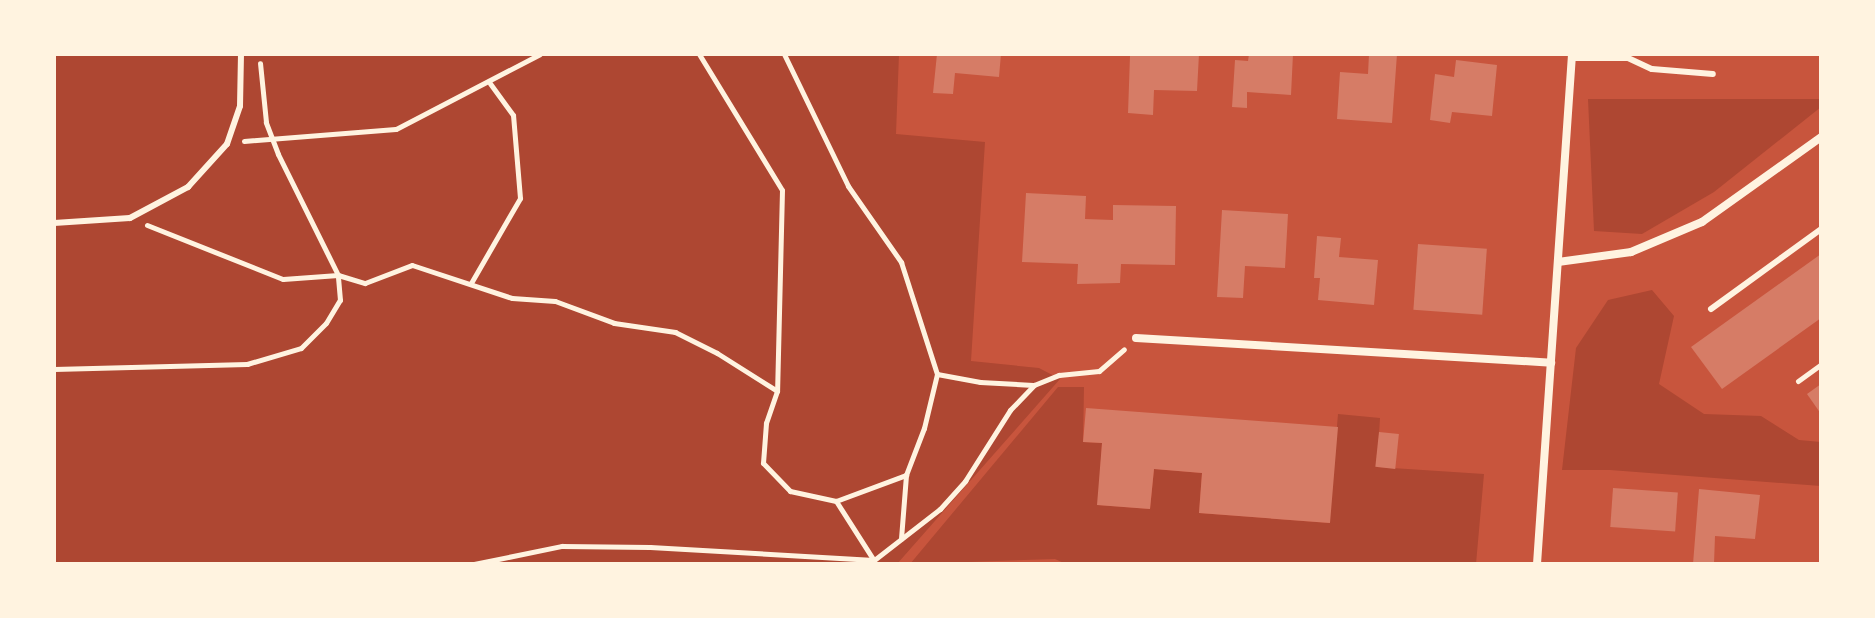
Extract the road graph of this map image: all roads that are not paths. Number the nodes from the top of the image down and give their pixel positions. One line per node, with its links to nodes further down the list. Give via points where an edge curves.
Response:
1 (241, 54): 5 (lane, via 240,106 227,144 188,187 130,218)
2 (1572, 56): 3 (lane, via 1628,58 1652,69); 7 (street)
3 (1713, 74)
4 (1821, 137): 7 (street, via 1702,222 1631,252)
5 (54, 223)
6 (1821, 229): 8 (lane)
7 (1558, 262): 10 (street)
8 (1711, 309)
9 (1136, 338): 10 (street)
10 (1551, 363): 11 (street)
11 (1537, 564)

